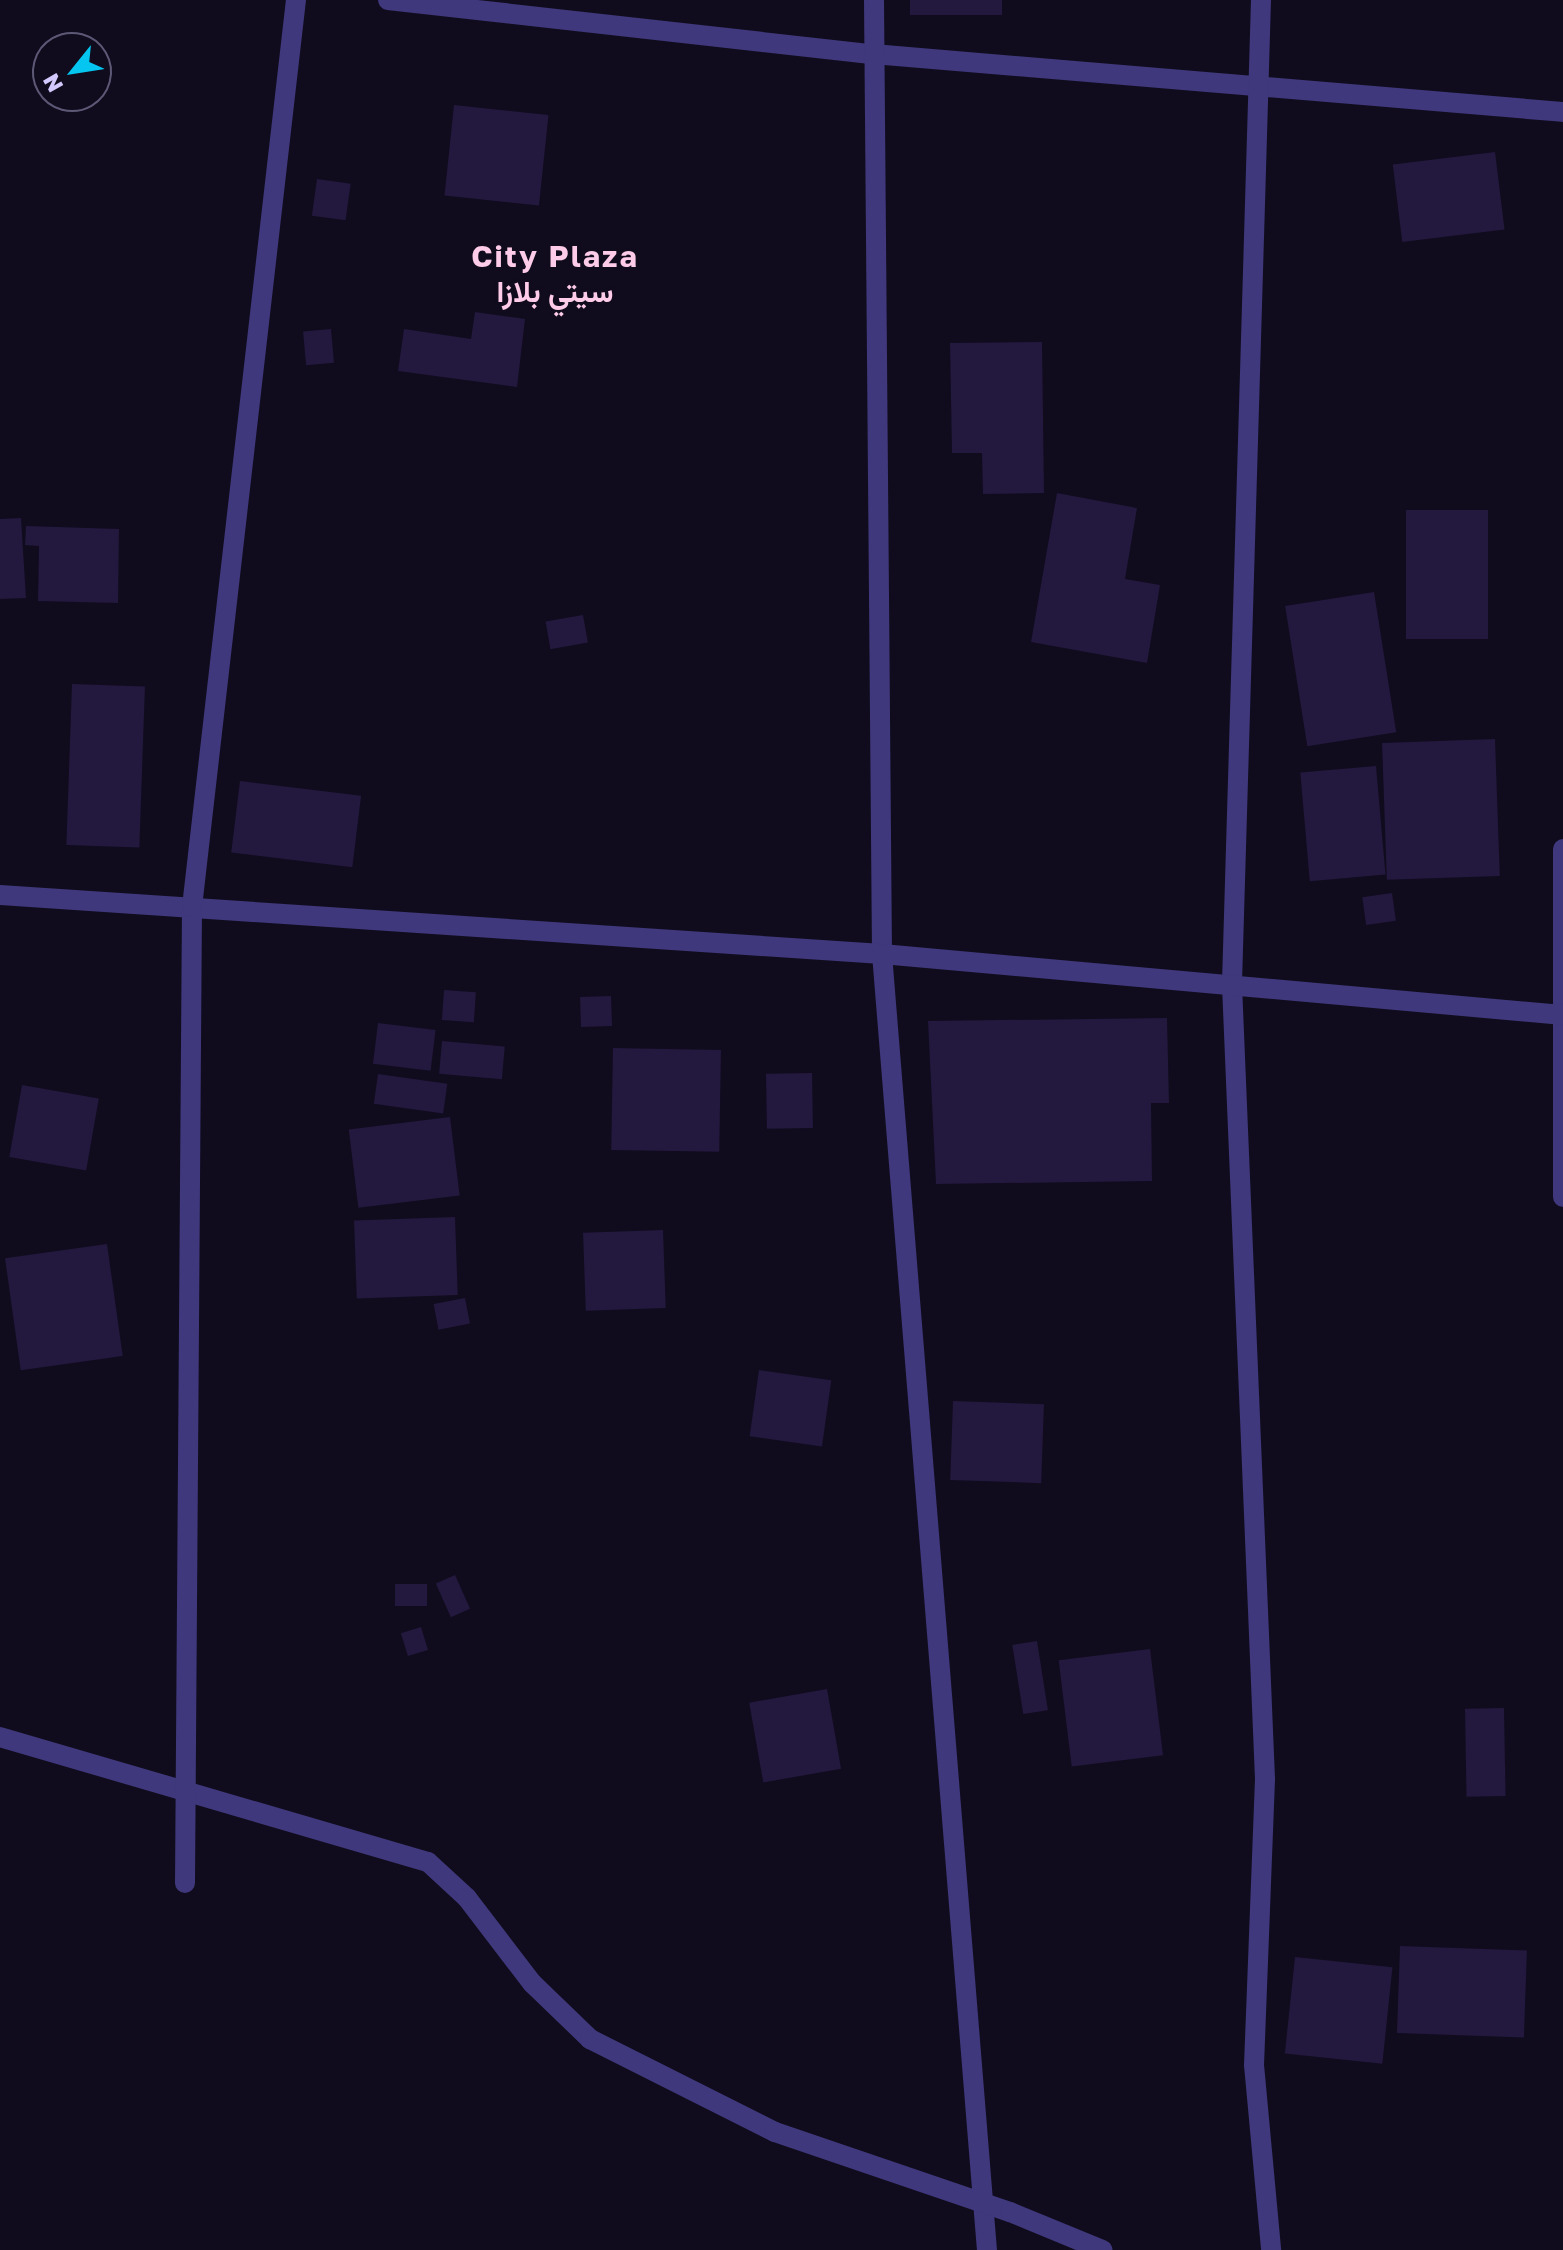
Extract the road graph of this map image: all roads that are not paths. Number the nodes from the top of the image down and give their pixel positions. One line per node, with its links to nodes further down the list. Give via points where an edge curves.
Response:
1 (296, 0): 10 (street)
2 (388, 0): 5 (street)
3 (874, 0): 5 (street)
4 (1261, 0): 6 (street)
5 (873, 54): 6 (street); 11 (street)
6 (1259, 87): 7 (street); 12 (street)
7 (1563, 112)
8 (1563, 849): 13 (street)
9 (0, 895): 10 (street)
10 (192, 907): 11 (street); 16 (street)
11 (882, 954): 12 (street); 18 (street)
12 (1232, 985): 13 (street); 21 (street, via 1265,1779 1254,2065)
13 (1561, 1014): 14 (street)
14 (1563, 1197)
15 (0, 1737): 16 (street)
16 (186, 1792): 17 (street); 18 (street, via 428,1862 467,1898 532,1983 590,2039 775,2132)
17 (185, 1883)
18 (983, 2203): 19 (street); 20 (street)
19 (987, 2250)
20 (1102, 2250)
21 (1271, 2250)

